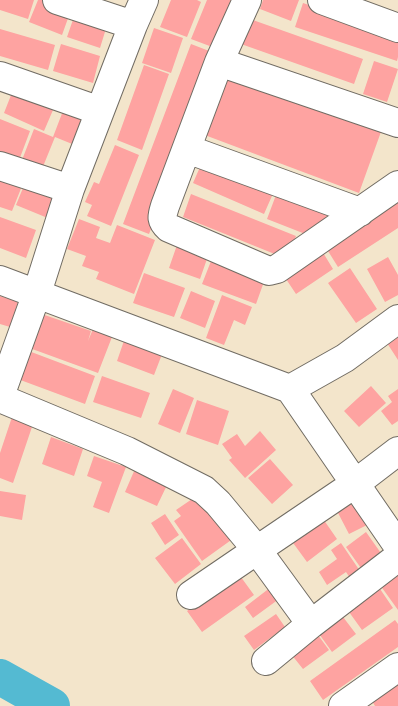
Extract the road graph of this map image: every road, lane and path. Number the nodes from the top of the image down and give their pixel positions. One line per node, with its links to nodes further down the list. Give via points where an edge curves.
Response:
1 (57, 0): 5 (street)
2 (144, 0): 5 (street)
3 (246, 0): 7 (street)
4 (322, 0): 6 (street)
5 (133, 25): 9 (street)
6 (398, 28)
7 (219, 62): 10 (street); 11 (street)
8 (0, 76): 9 (street)
9 (100, 111): 14 (street)
10 (397, 118)
11 (187, 148): 15 (street); 15 (street, via 162,213 164,223 269,271 277,269)
12 (0, 166): 14 (street)
13 (398, 185): 15 (street)
14 (70, 190): 17 (street)
15 (360, 212)
16 (0, 280): 17 (street)
17 (37, 293): 19 (street); 20 (street)
18 (398, 319): 19 (street, via 345,358)
19 (290, 389): 22 (street)
20 (0, 397): 24 (street, via 127,450 204,490)
21 (398, 451): 22 (street)
22 (356, 483): 23 (street); 24 (street)
23 (398, 546)
24 (257, 550): 26 (street); 27 (street)
25 (398, 557): 27 (street)
26 (191, 594)
27 (311, 624): 28 (street)
28 (266, 661)
29 (398, 667): 30 (street)
30 (343, 706)

